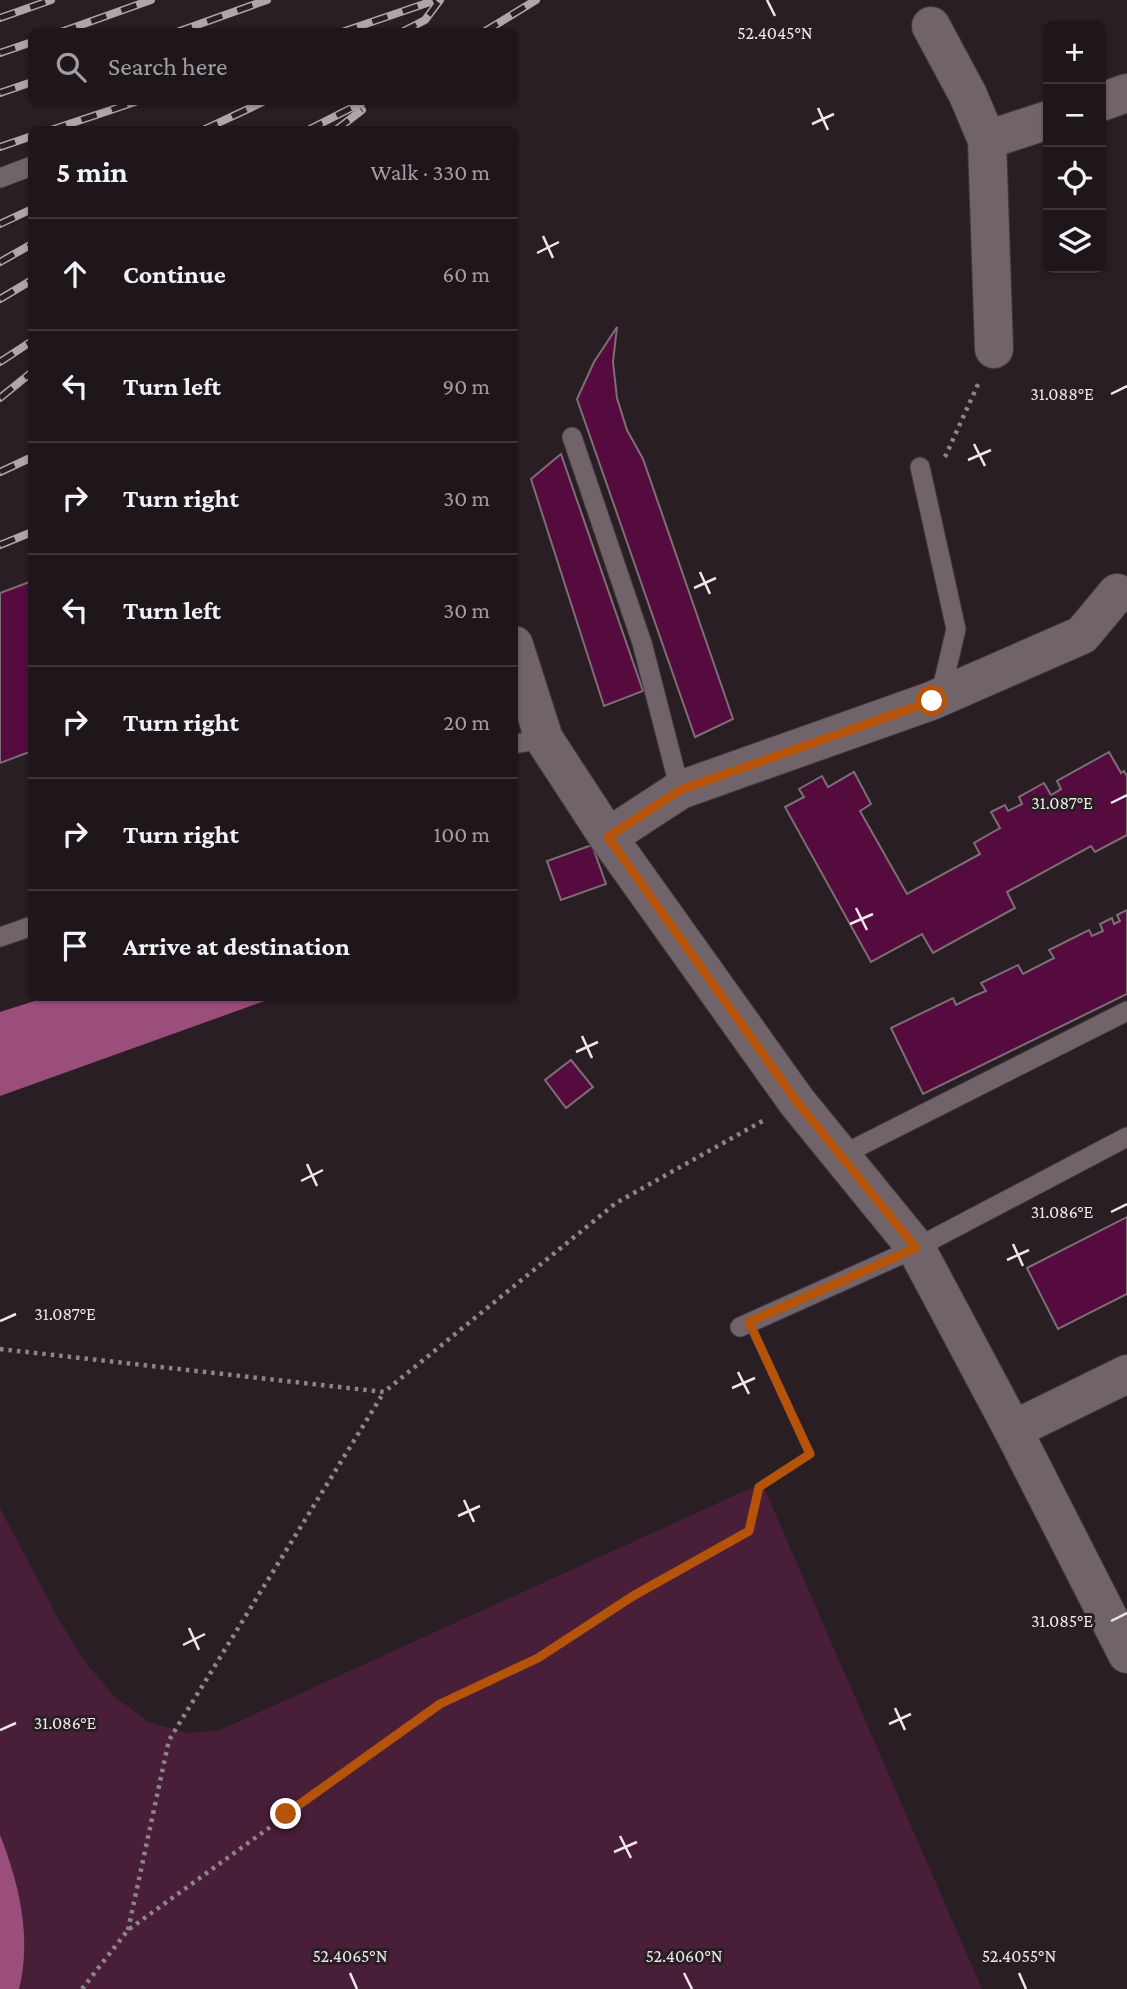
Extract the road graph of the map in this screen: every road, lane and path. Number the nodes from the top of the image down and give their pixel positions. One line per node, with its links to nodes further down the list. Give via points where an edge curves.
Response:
1 (931, 26): 5 (street)
2 (1127, 93): 3 (street)
3 (1106, 100)
4 (1043, 122): 5 (street)
5 (988, 140): 8 (street)
6 (28, 168): 7 (lane)
7 (0, 178)
8 (994, 349): 11 (path)
9 (572, 437): 16 (lane, via 642,643)
10 (920, 467): 11 (lane)
11 (927, 496): 14 (lane, via 956,629)
12 (1116, 593): 14 (street, via 1082,635)
13 (518, 671): 15 (street)
14 (940, 697): 16 (street)
15 (529, 742): 17 (street)
16 (680, 790): 17 (street)
17 (608, 837): 21 (street)
18 (28, 927): 19 (lane)
19 (0, 937)
20 (1127, 1011): 23 (lane)
21 (797, 1102): 23 (street); 28 (path, via 616,1203)
22 (1127, 1137): 24 (lane)
23 (840, 1156): 24 (street)
24 (916, 1248): 25 (lane); 29 (street)
25 (744, 1324): 31 (path, via 810,1454 759,1487 749,1531 633,1596 538,1658 440,1704)
26 (0, 1349): 28 (path)
27 (1127, 1374): 29 (street)
28 (384, 1392): 31 (path, via 169,1740)
29 (1013, 1430): 30 (street)
30 (1127, 1654)
31 (128, 1930): 32 (path)
32 (82, 1989)

